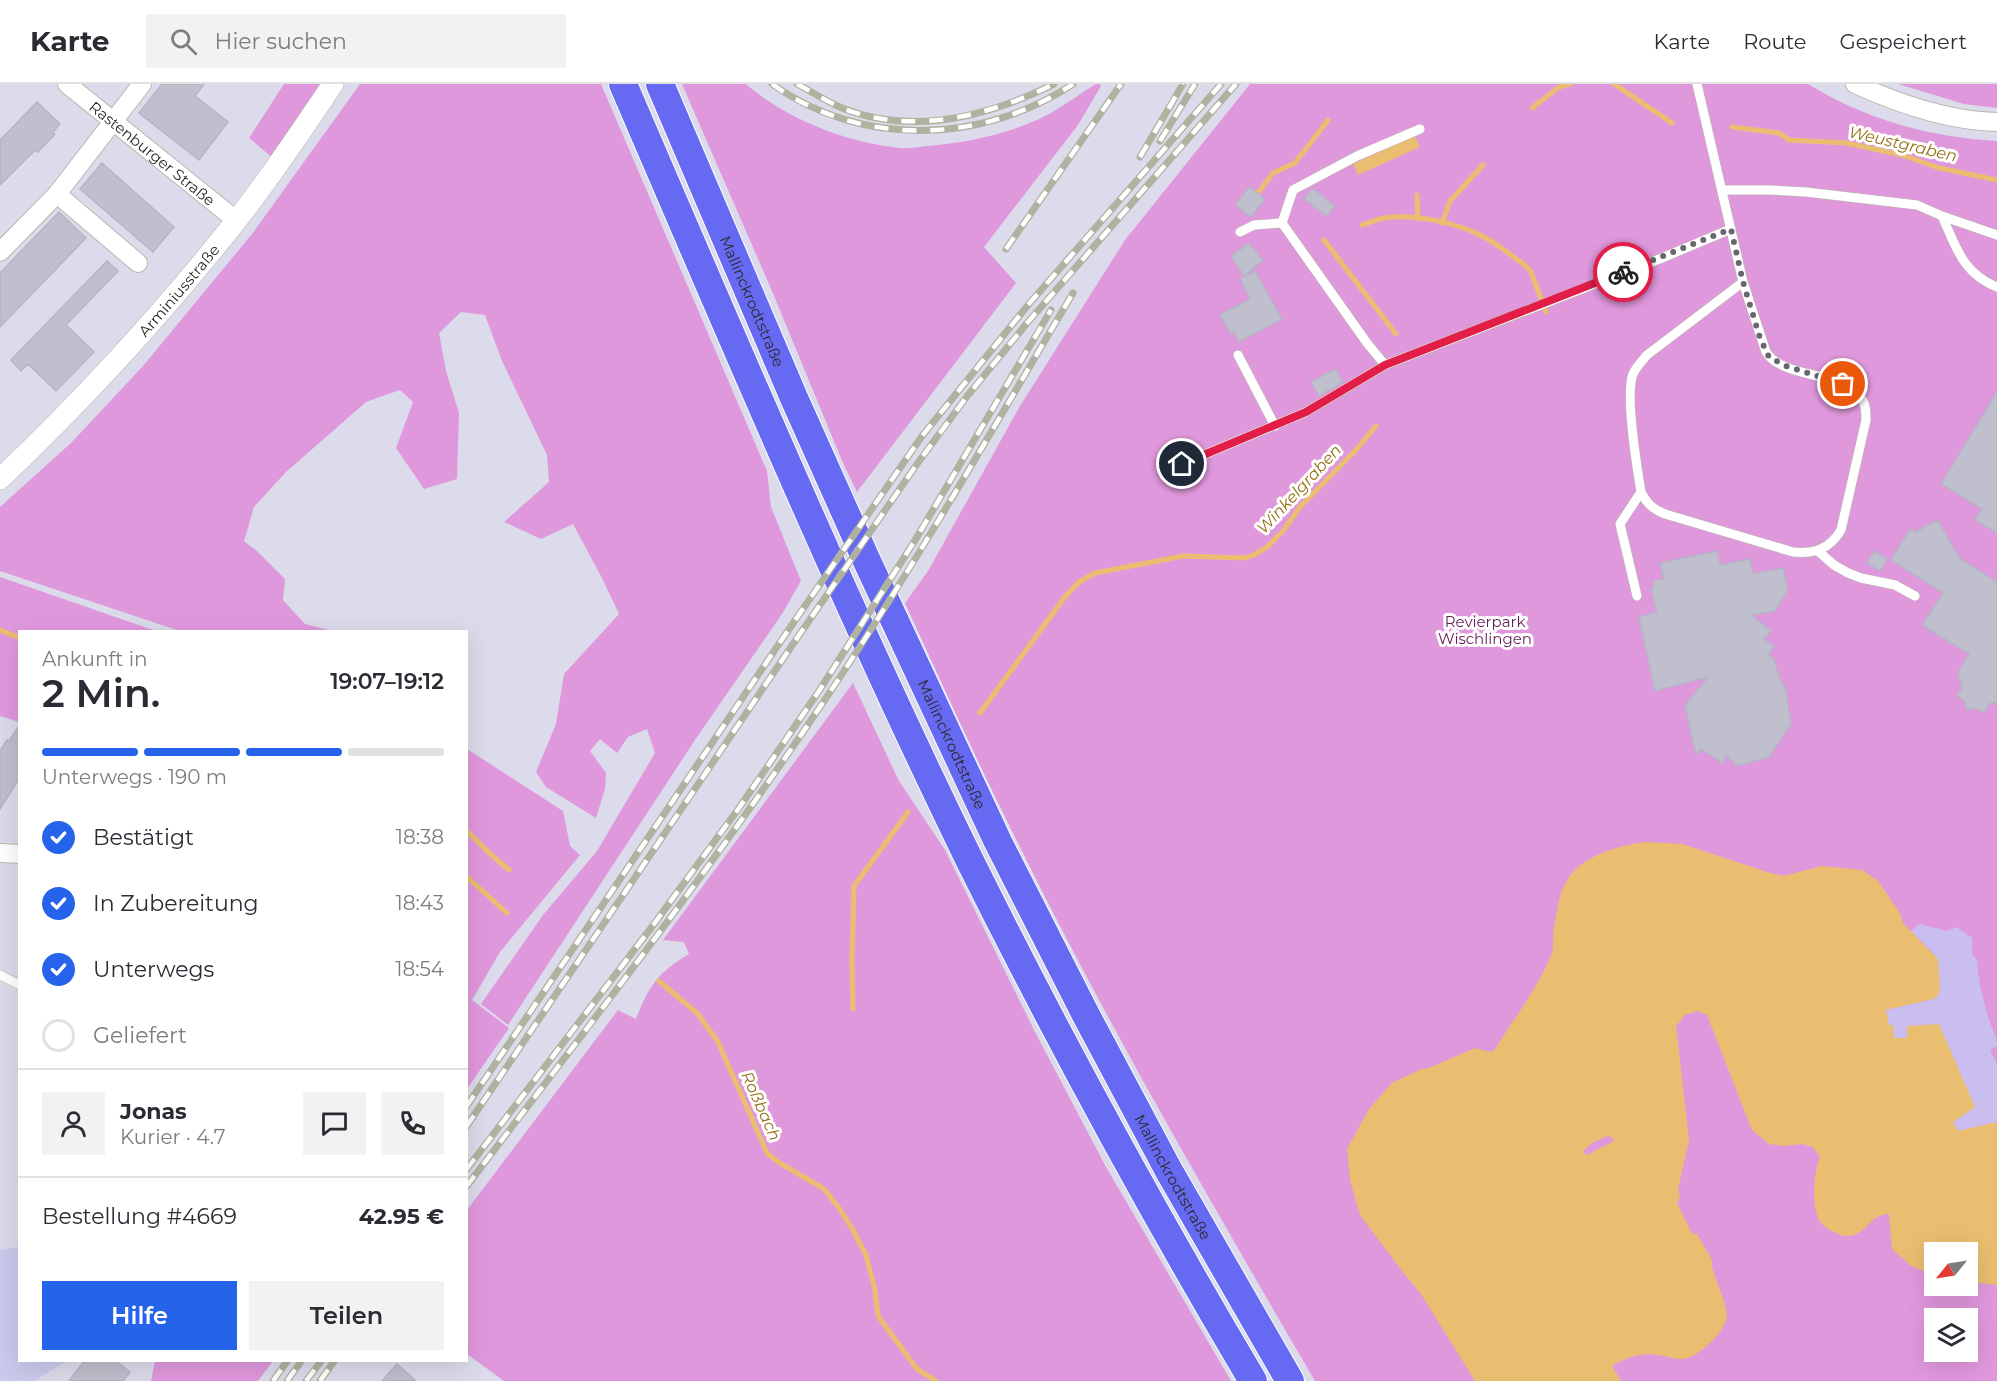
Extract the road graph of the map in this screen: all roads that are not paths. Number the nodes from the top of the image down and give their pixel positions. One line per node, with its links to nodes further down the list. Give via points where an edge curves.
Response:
1 (67, 84): 8 (street, Rastenburger Straße)
2 (142, 84): 8 (street)
3 (333, 84): 14 (street, Arminiusstraße)
4 (623, 84): 36 (highway, via 786,463 970,859 1068,1053)
5 (660, 84): 37 (highway, Mallinckrodtstraße, via 794,398 998,842 1169,1171)
6 (1697, 84): 11 (lane)
7 (1855, 84): 9 (street, via 1908,105 1957,118)
8 (112, 122): 12 (street); 14 (street, Rastenburger Straße)
9 (1997, 122)
10 (1420, 129): 15 (lane, via 1293,190)
11 (1723, 190): 13 (lane, via 1855,196 1917,204); 16 (lane)
12 (57, 195): 19 (street); 20 (street)
13 (1942, 216): 18 (lane); 22 (lane, via 1970,271)
14 (237, 221): 27 (street, Arminiusstraße, via 80,399)
15 (1282, 223): 17 (lane, via 1254,225); 24 (lane)
16 (1731, 229): 21 (lane); 24 (lane)
17 (1240, 232)
18 (1997, 235)
19 (0, 252)
20 (138, 263)
21 (1743, 282): 28 (lane, via 1647,355 1632,375 1632,417); 29 (lane, via 1769,357 1843,384 1861,397 1866,410 1841,530)
22 (1997, 287)
23 (1238, 355): 25 (lane)
24 (1385, 365): 25 (lane)
25 (1275, 426): 26 (lane)
26 (1182, 464)
27 (0, 479)
28 (1641, 492): 29 (lane, via 1646,503 1665,514 1793,552); 30 (lane, via 1620,524)
29 (1818, 551): 31 (lane, via 1848,573 1895,585)
30 (1637, 596)
31 (1915, 596)
32 (0, 853): 33 (street)
33 (18, 854)
34 (0, 975): 35 (lane)
35 (18, 984)
36 (1253, 1381)
37 (1290, 1381)

